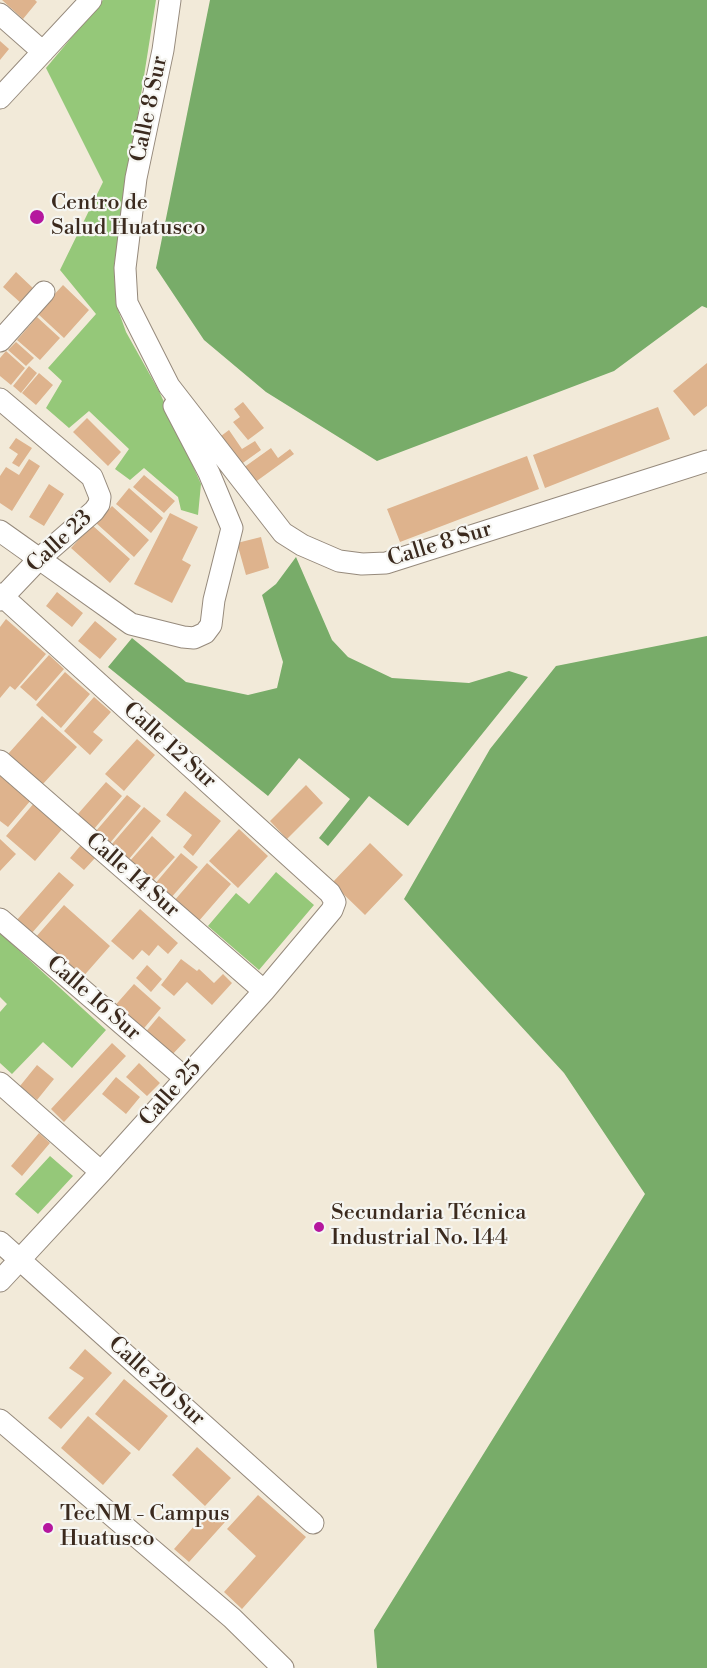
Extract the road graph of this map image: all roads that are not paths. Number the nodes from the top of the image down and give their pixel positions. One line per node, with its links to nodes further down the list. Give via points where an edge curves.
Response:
1 (91, 0): 4 (street)
2 (170, 0): 8 (street, Calle 8 Sur, via 136,178 125,268 127,303)
3 (0, 14): 4 (street)
4 (43, 52): 5 (street)
5 (0, 98)
6 (44, 292): 7 (street)
7 (0, 341)
8 (169, 387): 10 (street, Calle 8 Sur, via 283,533 302,546 339,561 386,563); 12 (street, Calle 8 Sur, via 172,403 209,473 232,528 211,625 205,633 183,637 131,624)
9 (0, 399): 12 (street, Calle 23, via 92,477 98,488 99,504)
10 (707, 461)
11 (0, 531): 12 (street, Calle 8 Sur)
12 (39, 560): 13 (street, Calle 23)
13 (1, 597): 15 (street, Calle 12 Sur, via 321,885)
14 (0, 761): 17 (street, Calle 14 Sur)
15 (335, 902): 17 (street, Calle 25)
16 (0, 919): 18 (street, Calle 16 Sur)
17 (264, 991): 18 (street, Calle 25)
18 (185, 1078): 20 (street, Calle 25)
19 (0, 1083): 20 (street)
20 (101, 1172): 22 (street, Calle 25)
21 (0, 1242): 22 (street, Calle 20 Sur)
22 (21, 1260): 23 (street, Calle 25); 25 (street, Calle 20 Sur)
23 (0, 1281)
24 (0, 1420): 26 (street, via 232,1618)
25 (313, 1523)
26 (283, 1668)

